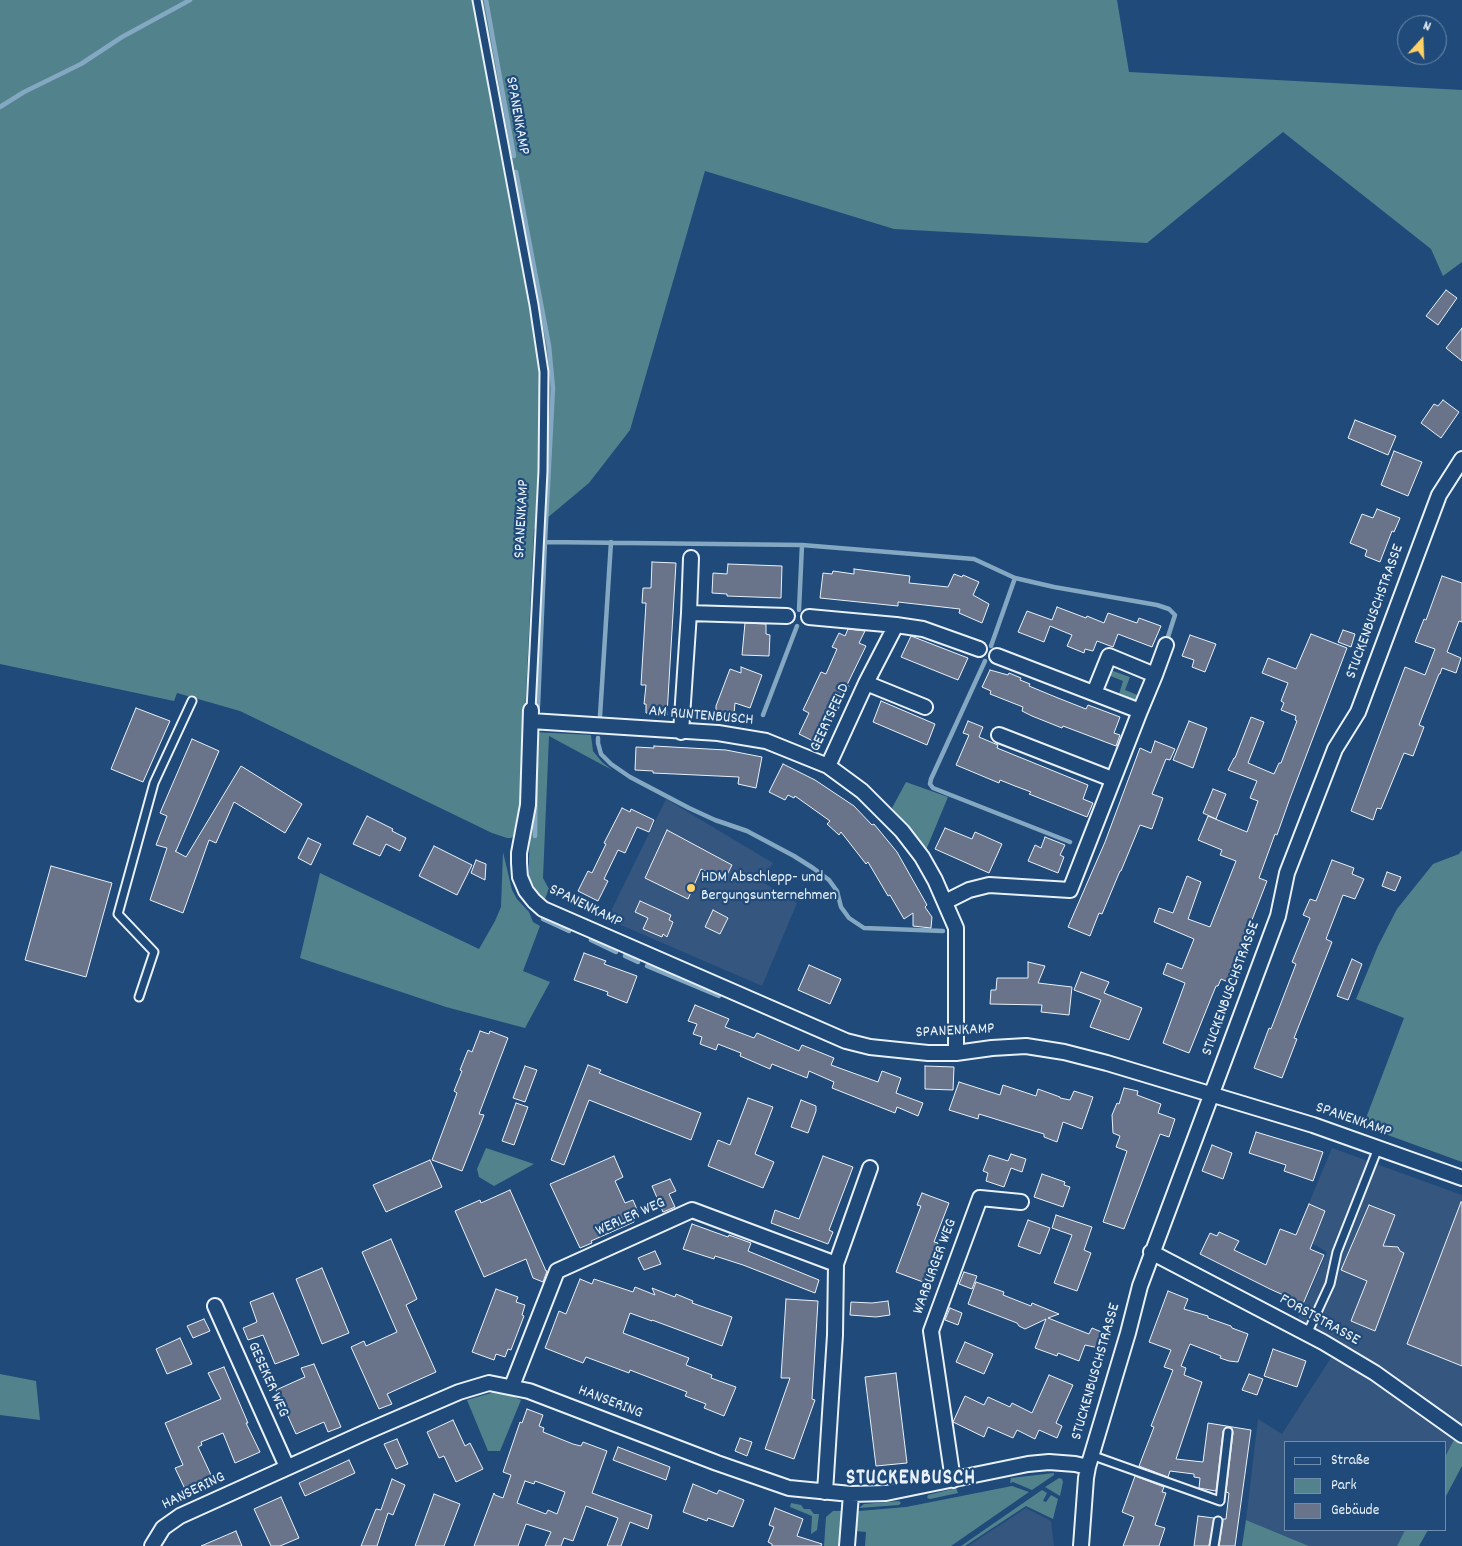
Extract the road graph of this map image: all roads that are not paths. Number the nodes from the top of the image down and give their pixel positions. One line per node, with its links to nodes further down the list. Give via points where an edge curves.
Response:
1 (477, 0): 17 (lane, SPANENKAMP, via 544,372)
2 (1462, 459): 25 (street, STUCKENBUSCHSTRASSE, via 1439,495 1358,712 1335,749 1287,874 1278,916)
3 (691, 558): 4 (street)
4 (689, 614): 5 (street); 18 (street)
5 (787, 616)
6 (809, 617): 7 (street)
7 (896, 625): 9 (street, via 923,629); 12 (street, GEERTSFELD)
8 (1166, 645): 11 (street)
9 (980, 649)
10 (997, 656): 13 (street)
11 (1155, 674): 13 (street, via 1109,656); 16 (street)
12 (866, 683): 15 (street, GEERTSFELD); 20 (street, GEERTSFELD)
13 (1094, 693): 16 (street)
14 (192, 701): 23 (lane, via 154,783 118,914 154,952)
15 (925, 707)
16 (1140, 711): 21 (street)
17 (531, 716): 18 (street, AM RUNTENBUSCH); 24 (street, SPANENKAMP, via 528,805 518,853 520,877 526,891 543,909 846,1041 897,1051)
18 (681, 732): 20 (street, AM RUNTENBUSCH, via 718,733 766,741)
19 (999, 735): 21 (street)
20 (828, 766): 22 (street, AM RUNTENBUSCH, via 862,791 902,831 922,858)
21 (1112, 779): 22 (street, via 1070,890 989,885 969,890)
22 (945, 902): 24 (street, AM RUNTENBUSCH, via 956,928)
23 (139, 997)
24 (956, 1053): 25 (street, SPANENKAMP, via 1026,1046 1064,1052)
25 (1212, 1094): 26 (street, SPANENKAMP); 30 (street, STUCKENBUSCHSTRASSE)
26 (1378, 1148): 28 (street, SPANENKAMP); 33 (lane, via 1337,1252 1330,1284)
27 (870, 1168): 31 (street)
28 (1462, 1178)
29 (1021, 1202): 39 (street, WARBURGER WEG, via 980,1198 931,1330)
30 (1151, 1252): 33 (street, FORSTSTRASSE); 37 (street, STUCKENBUSCHSTRASSE)
31 (836, 1264): 34 (street, WERLER WEG, via 692,1210 556,1271); 40 (street)
32 (215, 1306): 38 (street, GESEKER WEG)
33 (1307, 1334): 36 (street, FORSTSTRASSE, via 1375,1373)
34 (512, 1386): 38 (street, HANSERING, via 489,1383 459,1392); 40 (street, HANSERING, via 789,1488)
35 (1228, 1432): 37 (lane, via 1220,1501)
36 (1462, 1435)
37 (1090, 1461): 39 (street, HANSERING, via 1028,1464); 45 (street, STUCKENBUSCHSTRASSE)
38 (287, 1467): 43 (street, HANSERING, via 173,1520 163,1528)
39 (953, 1480): 41 (street, HANSERING, via 886,1493)
40 (825, 1492): 41 (street, HANSERING)
41 (851, 1494): 44 (street)
42 (1218, 1521): 46 (lane)
43 (152, 1546)
44 (847, 1546)
45 (1081, 1546)
46 (1214, 1546)

